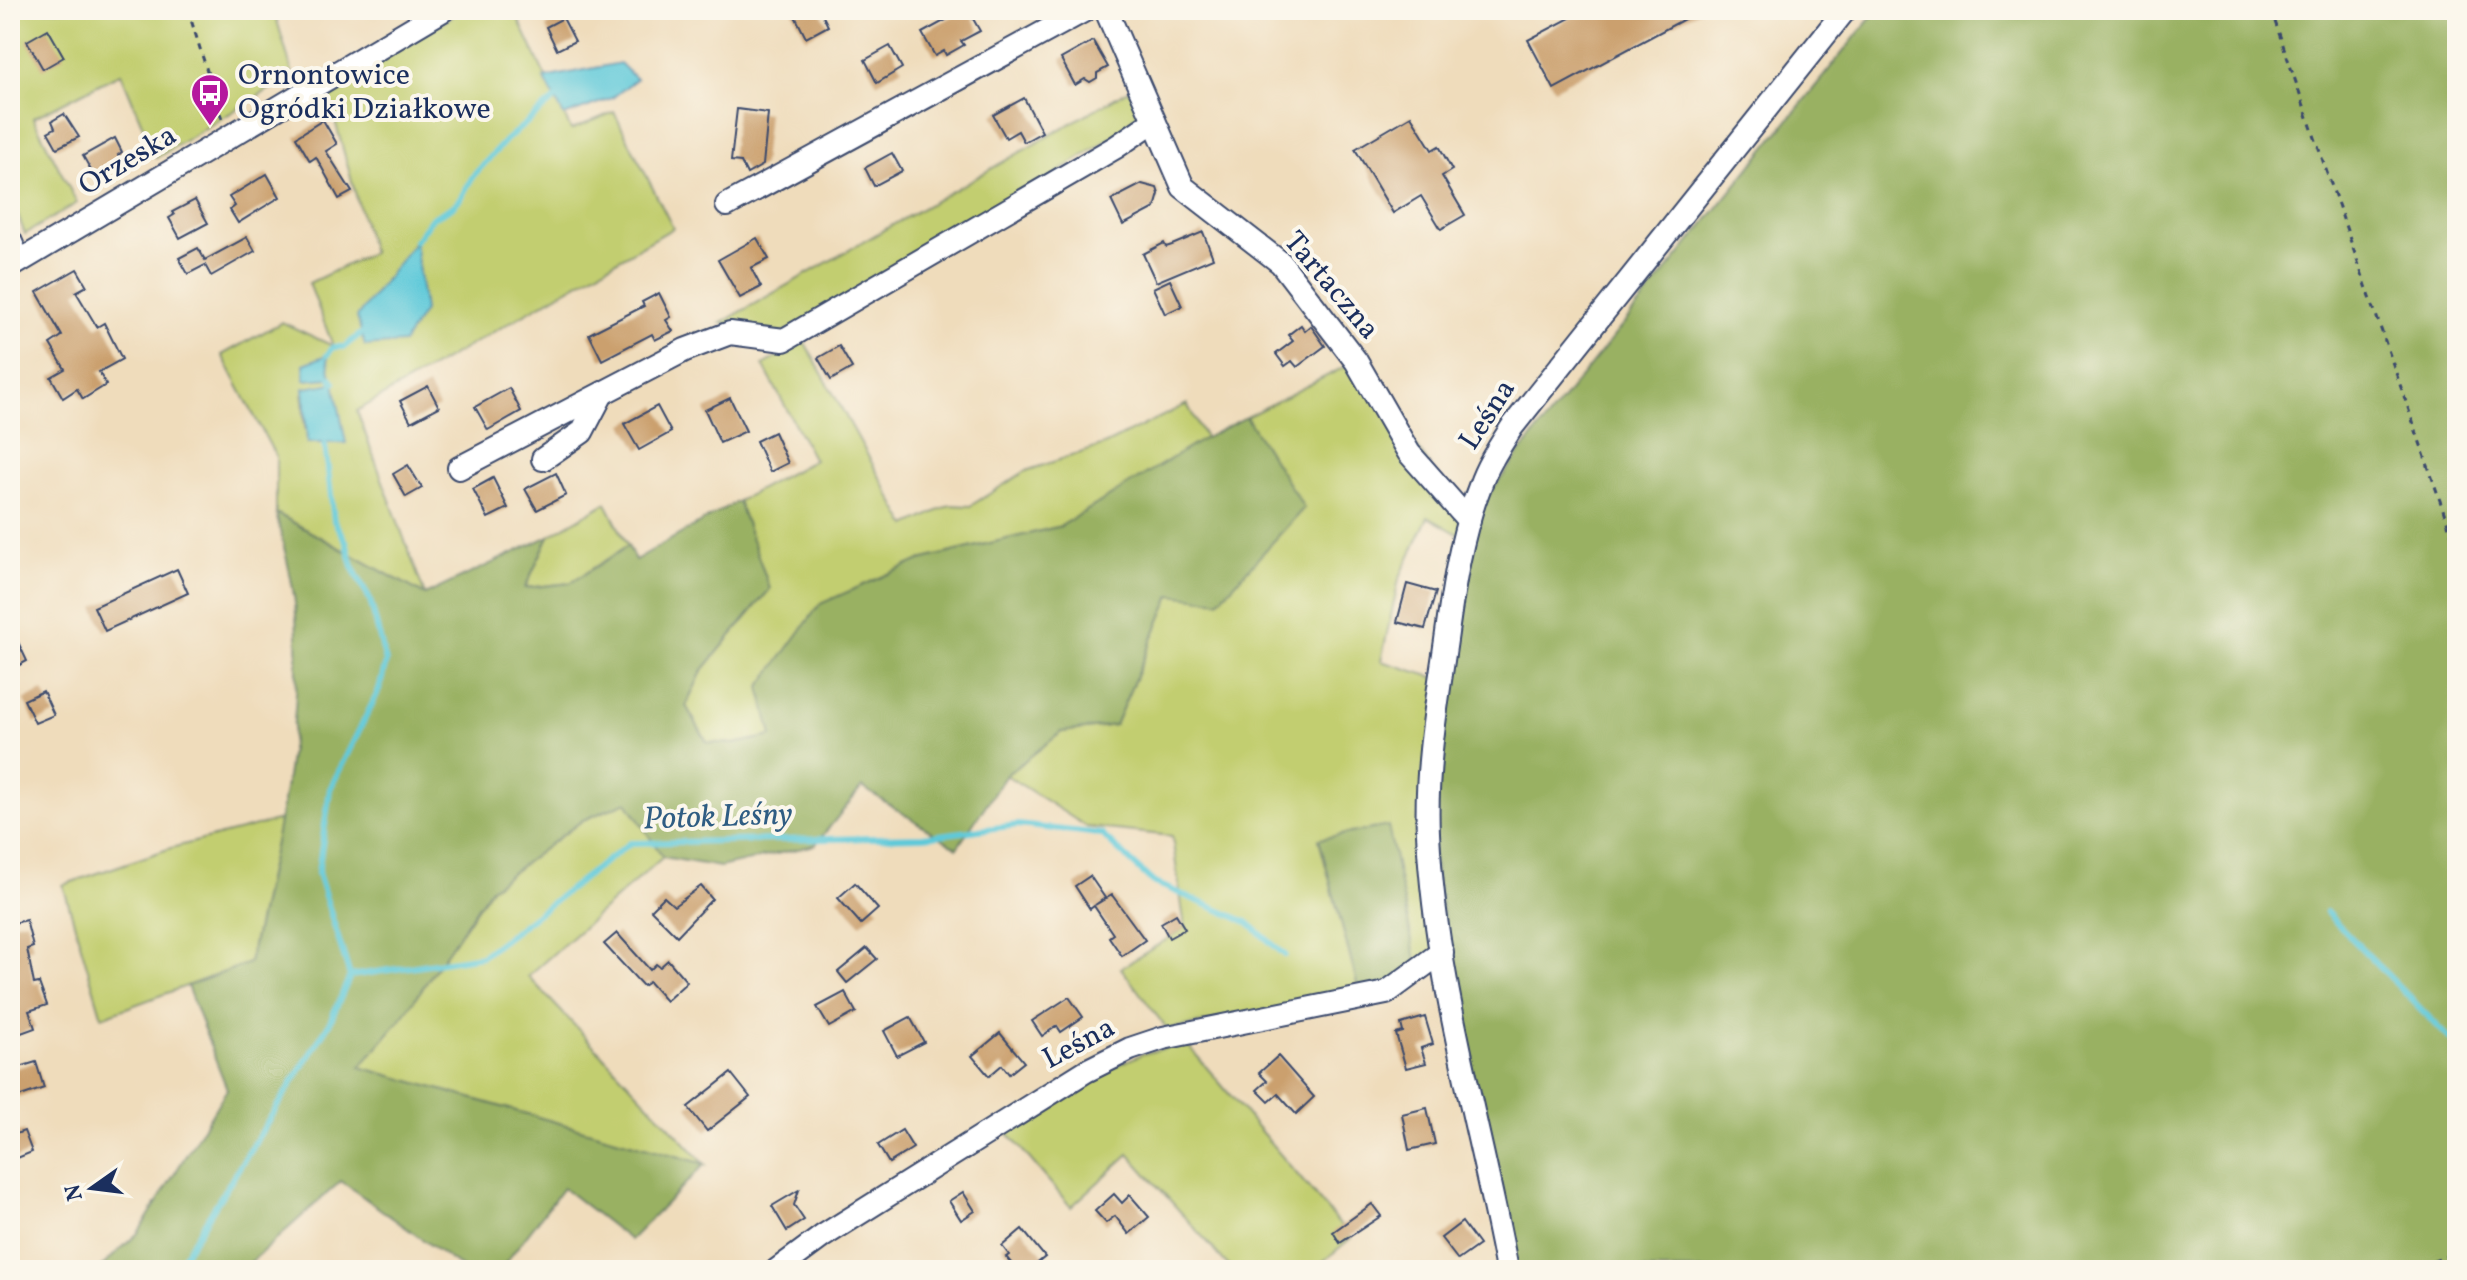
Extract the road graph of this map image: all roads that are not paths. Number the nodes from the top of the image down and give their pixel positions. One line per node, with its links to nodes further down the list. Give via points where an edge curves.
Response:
1 (443, 10): 8 (street, Orzeska)
2 (1085, 10): 6 (street)
3 (1106, 10): 5 (street, Tartaczna)
4 (1845, 10): 12 (street, Leśna, via 1512,427 1480,485)
5 (1154, 121): 9 (street, via 784,340 730,333 685,350); 12 (street, Tartaczna, via 1183,187 1281,263 1356,361 1409,453)
6 (727, 205)
7 (13, 230): 8 (street)
8 (14, 264)
9 (602, 394): 10 (street, via 582,432); 11 (street)
10 (543, 459)
11 (459, 468)
12 (1469, 521): 13 (street, Leśna, via 1452,598 1429,787 1430,868)
13 (1442, 952): 14 (street, Leśna, via 1386,993 1201,1029 1130,1049 1059,1087); 15 (street, Leśna)
14 (777, 1270)
15 (1507, 1270)

